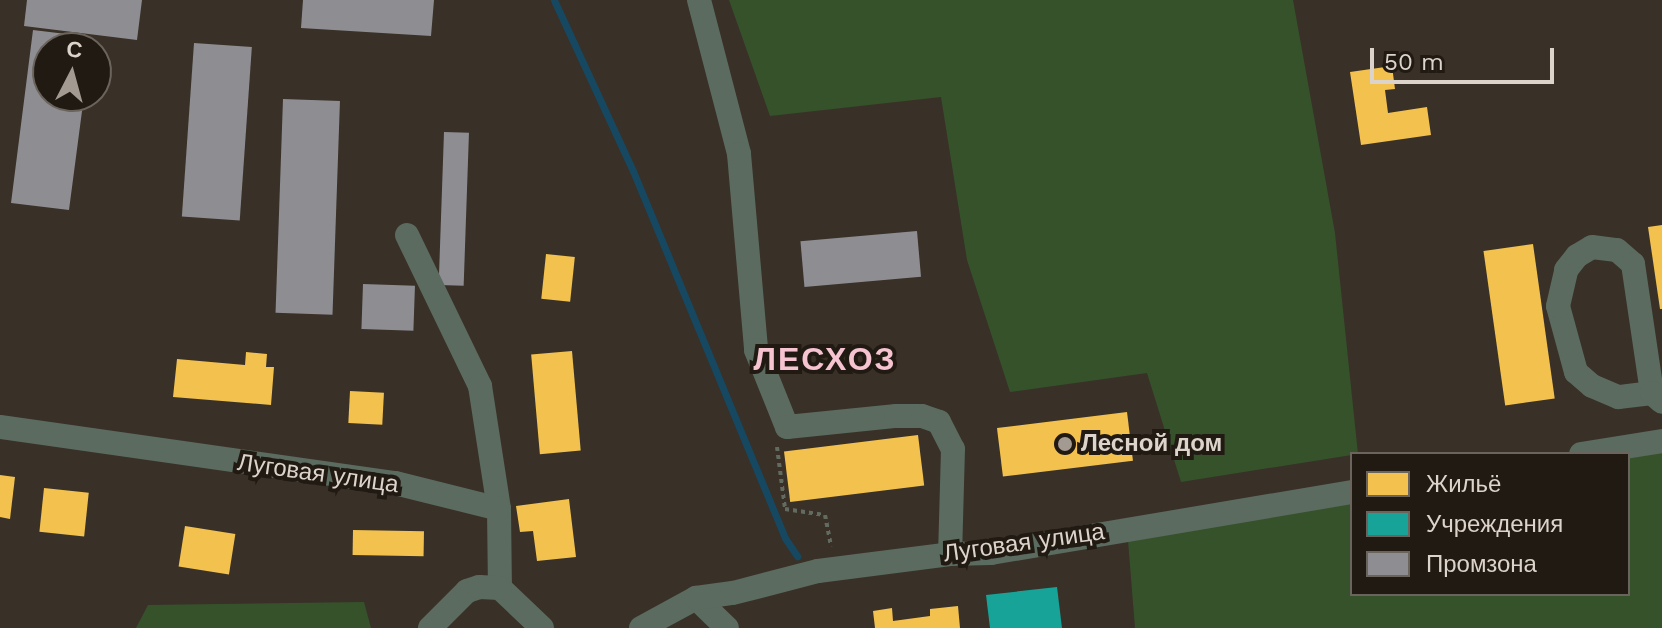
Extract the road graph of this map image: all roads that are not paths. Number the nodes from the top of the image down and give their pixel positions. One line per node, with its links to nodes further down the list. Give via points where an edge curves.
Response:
1 (699, 0): 9 (street, via 739,154 756,350 787,427 896,416 939,422 953,449)
2 (407, 235): 8 (street, via 480,386)
3 (1657, 397): 3 (street, via 1633,264 1617,250 1592,247 1566,270 1558,306 1576,372 1618,397)
4 (0, 427): 8 (street, Луговая улица, via 395,483)
5 (1662, 441): 6 (street)
6 (1593, 452)
7 (1350, 492): 9 (street, Луговая улица, via 991,553)
8 (499, 509): 10 (street)
9 (950, 554): 11 (street, Луговая улица, via 835,569)
10 (500, 588): 12 (street, via 467,591); 13 (street)
11 (696, 598): 14 (street, Луговая улица); 15 (street)
12 (430, 628)
13 (542, 628)
14 (641, 628)
15 (727, 628)

